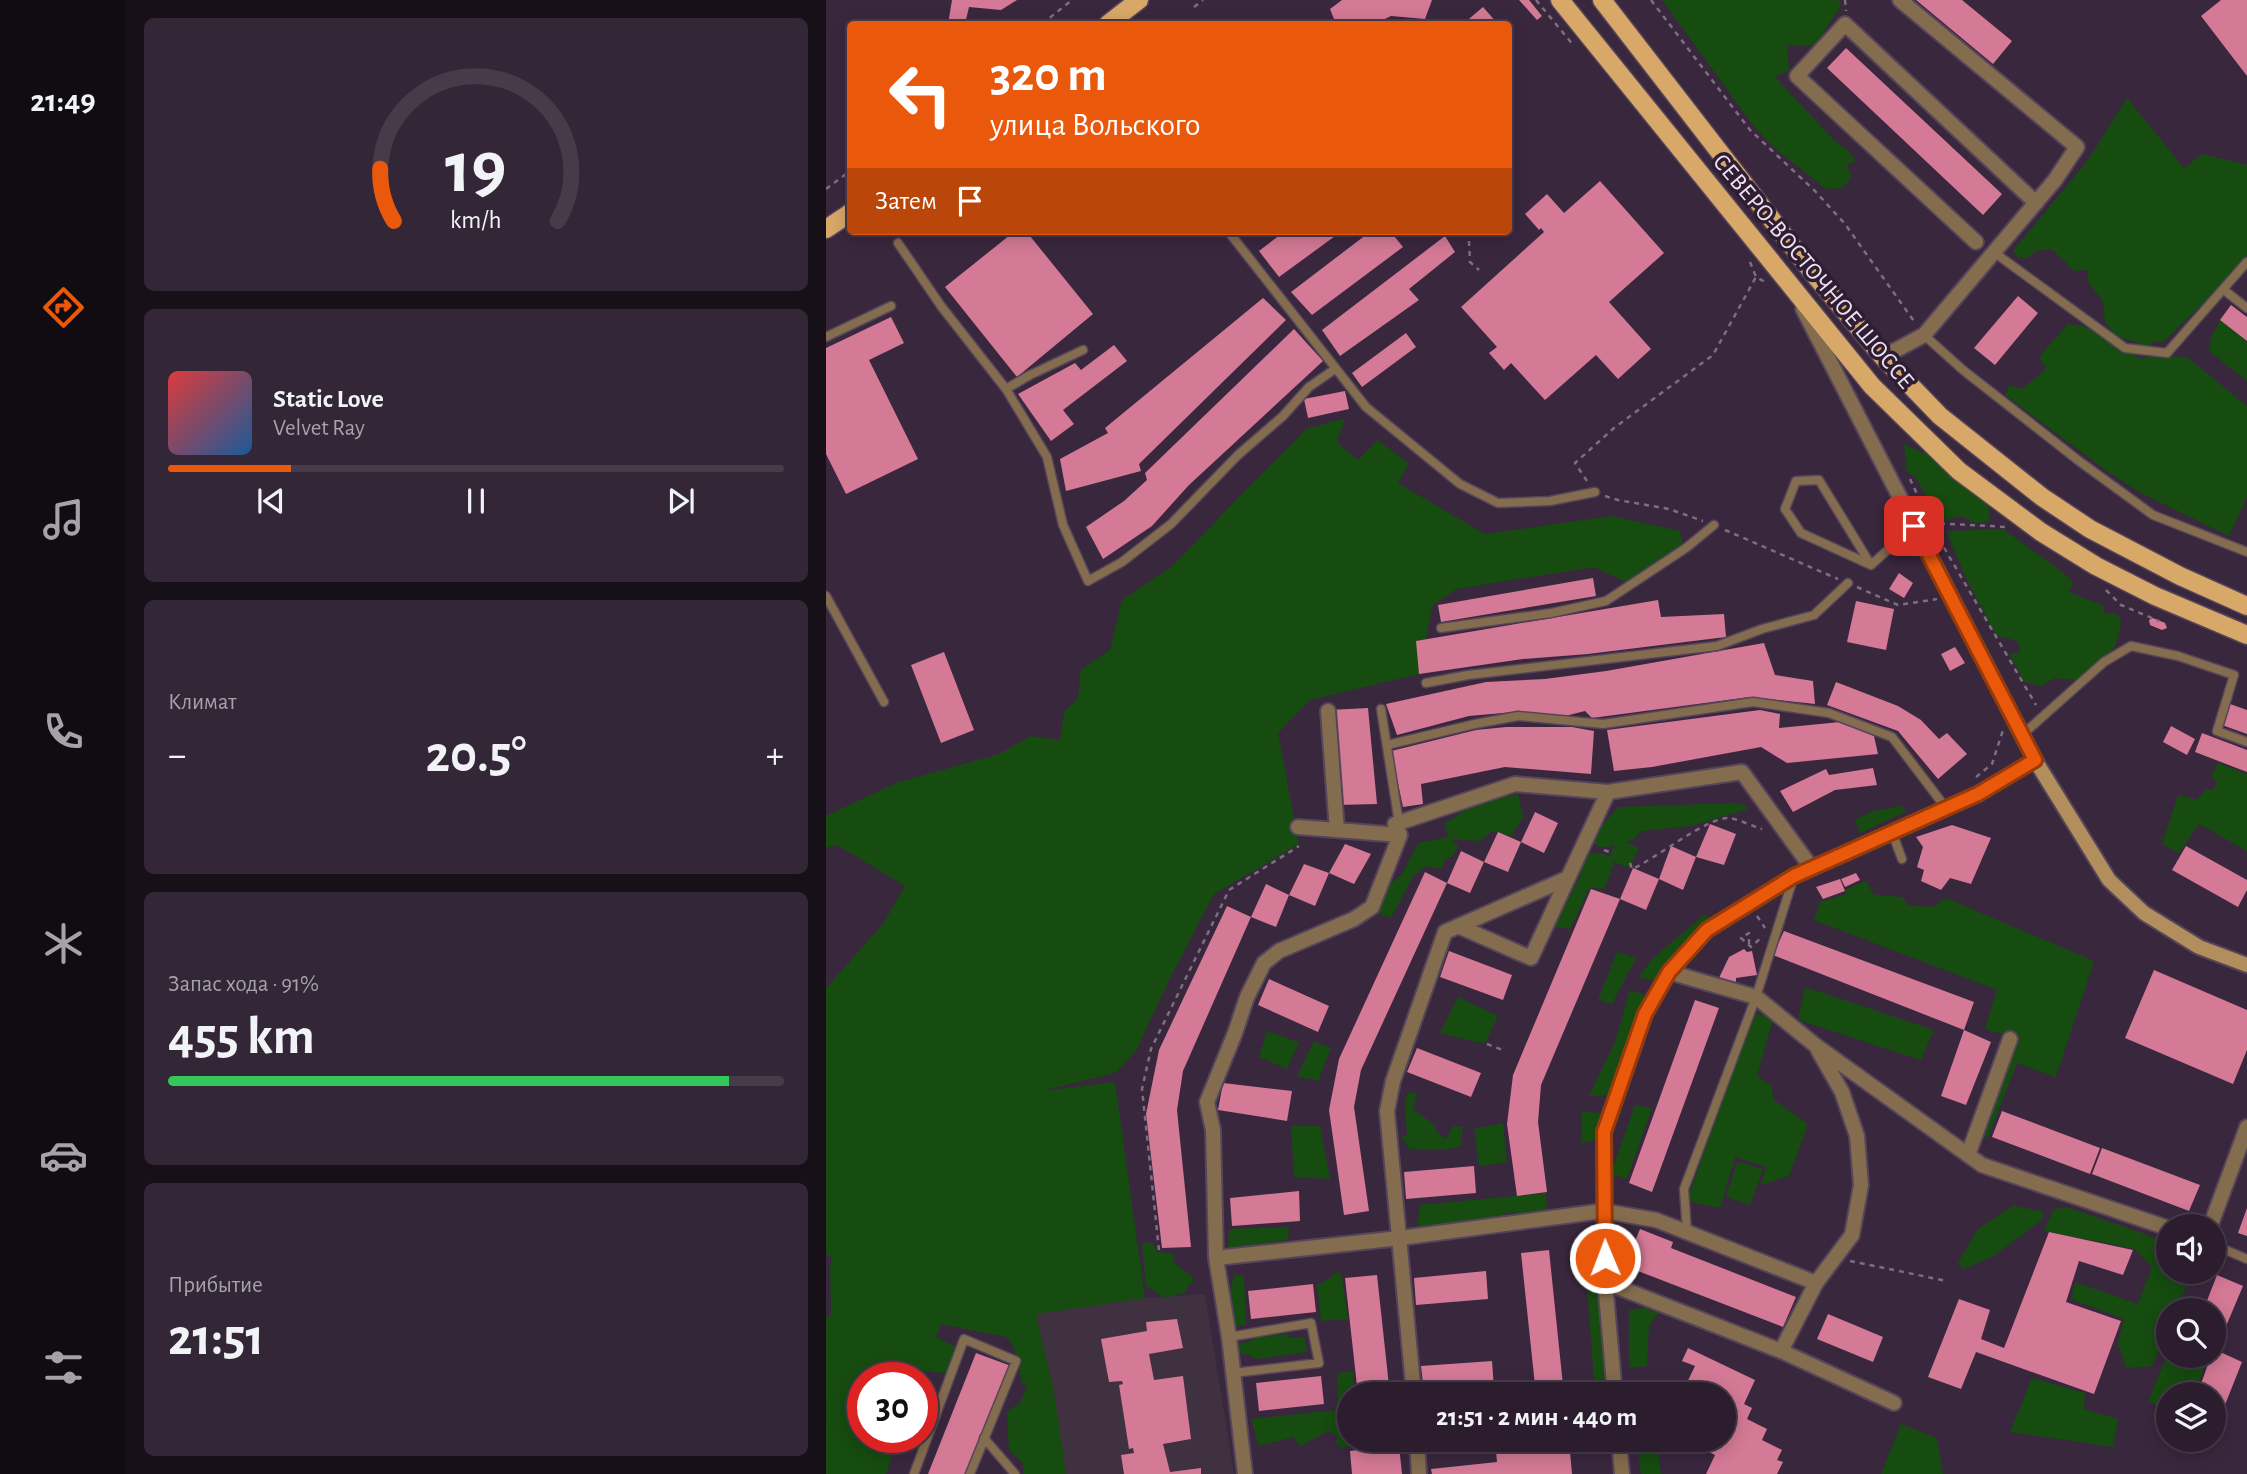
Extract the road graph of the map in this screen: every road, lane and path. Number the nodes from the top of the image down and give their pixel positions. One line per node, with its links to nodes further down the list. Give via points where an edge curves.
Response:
1 (1072, 0): 10 (path)
2 (1139, 0): 11 (main road)
3 (1203, 0): 9 (path)
4 (1536, 0): 12 (path)
5 (1560, 0): 29 (main road, СЕВЕРО-ВОСТОЧНОЕ ШОССЕ)
6 (1602, 0): 35 (main road, СЕВЕРО-ВОСТОЧНОЕ ШОССЕ)
7 (1651, 0): 32 (path, via 1750,130 1845,224)
8 (1900, 0): 15 (street, via 2077,147)
9 (1194, 7)
10 (1046, 21)
11 (1112, 21)
12 (1577, 49)
13 (847, 174): 14 (path)
14 (826, 189)
15 (2036, 203): 20 (street, via 1845,24 1797,76); 22 (street)
16 (847, 215): 17 (main road)
17 (826, 229)
18 (1231, 235): 36 (lane)
19 (1469, 240): 25 (path, via 1470,262)
20 (1976, 242)
21 (898, 243): 37 (lane)
22 (1995, 253): 28 (lane, via 2125,348 2167,353); 32 (street)
23 (1747, 257): 26 (path)
24 (2247, 262): 28 (lane)
25 (1479, 270)
26 (1756, 277): 27 (path); 39 (path, via 1713,355 1614,428 1575,463)
27 (1773, 286)
28 (2224, 290): 31 (lane)
29 (1795, 292): 41 (street); 54 (main road, СЕВЕРО-ВОСТОЧНОЕ ШОССЕ, via 1872,386 1959,471 2096,566)
30 (891, 306): 33 (lane)
31 (2247, 308)
32 (1924, 335): 35 (street); 44 (lane, via 2153,515)
33 (826, 337)
34 (1083, 350): 37 (lane)
35 (1883, 357): 50 (main road, СЕВЕРО-ВОСТОЧНОЕ ШОССЕ, via 1940,415 2042,497 2118,544)
36 (1335, 369): 37 (lane, via 1309,387 1171,524 1122,562 1088,581 1063,525 1047,457); 39 (lane, via 1366,407 1460,484 1498,503 1550,501)
37 (1006, 390)
38 (1910, 479): 42 (path, via 1930,524)
39 (1595, 492): 40 (path, via 1669,509)
40 (1714, 526): 46 (path); 53 (lane, via 1606,601)
41 (1914, 526): 45 (lane); 49 (street)
42 (2014, 528)
43 (1937, 535): 58 (path)
44 (2247, 552)
45 (1871, 565): 45 (lane, via 1801,533 1785,509 1796,481 1819,480)
46 (1848, 583): 49 (path, via 1898,605); 55 (lane, via 1814,615 1717,646)
47 (2101, 585): 52 (path, via 2121,605)
48 (826, 596): 51 (lane)
49 (1951, 597): 60 (street)
50 (2247, 606)
51 (830, 613): 56 (lane)
52 (2159, 621)
53 (1441, 628)
54 (2247, 635)
55 (1426, 683)
56 (884, 702)
57 (1381, 709): 63 (lane)
58 (2038, 709)
59 (1328, 711): 71 (street)
60 (2014, 729): 61 (path); 61 (path); 62 (lane, via 2131,646 2234,675 2217,730); 64 (street)
61 (2003, 733): 65 (path, via 1992,764)
62 (2247, 742)
63 (1387, 745): 67 (lane, via 1518,716 1603,724 1753,702 1829,713 1892,737); 69 (lane)
64 (2035, 760): 67 (street); 84 (main road, via 2109,880 2144,913 2199,947)
65 (1972, 780)
66 (1608, 792): 69 (street, via 1515,783); 78 (street, via 1742,772); 80 (street)
67 (1946, 808): 72 (street)
68 (1298, 827): 71 (street)
69 (1399, 829): 71 (street); 100 (street, via 1372,908 1279,951 1264,962 1247,997 1207,1102 1213,1130)
70 (1762, 829): 77 (path, via 1728,818 1710,822 1646,863 1632,870)
71 (1337, 830)
72 (1892, 832): 76 (lane); 78 (street)
73 (1299, 846): 98 (path, via 1229,890 1151,1049 1142,1089)
74 (1604, 850): 75 (path)
75 (1612, 853)
76 (1902, 859)
77 (1630, 863)
78 (1811, 867): 79 (street)
79 (1794, 876): 85 (street, via 1707,930); 86 (lane)
80 (1568, 878): 81 (street); 81 (street, via 1531,958)
81 (1458, 926): 97 (street, via 1446,932 1393,1081 1387,1111)
82 (1768, 932): 83 (path, via 1751,947)
83 (1749, 944)
84 (2247, 965)
85 (1669, 972): 86 (street); 93 (street, via 1645,1014 1604,1132)
86 (1756, 997): 89 (street); 96 (lane, via 1684,1189)
87 (2010, 1039): 92 (street)
88 (1487, 1044): 90 (path)
89 (1815, 1045): 92 (street); 105 (street, via 1842,1092 1857,1136 1861,1185 1852,1236)
90 (1505, 1051)
91 (2246, 1132): 94 (street)
92 (1968, 1155): 95 (street, via 1982,1165)
93 (1604, 1211): 96 (street, via 1656,1220); 97 (street); 104 (street)
94 (2215, 1214)
95 (2156, 1224)
96 (1687, 1232): 105 (street)
97 (1400, 1238): 100 (street); 109 (street)
98 (1159, 1250)
99 (2226, 1250): 101 (lane)
100 (1216, 1258): 106 (street)
101 (2247, 1259)
102 (1850, 1261): 103 (path)
103 (1947, 1281)
104 (1605, 1282): 107 (street); 110 (street)
105 (1816, 1283): 107 (street)
106 (1229, 1338): 108 (street); 108 (lane, via 1311,1323 1319,1363)
107 (1781, 1351): 111 (street)
108 (1233, 1373): 118 (street)
109 (1413, 1382)
110 (1614, 1382)
111 (1894, 1403)
112 (984, 1438): 115 (lane, via 1016,1361 964,1339); 116 (lane); 117 (lane)
113 (1418, 1452): 119 (street)
114 (1620, 1452): 120 (street)
115 (914, 1474)
116 (970, 1474)
117 (1015, 1474)
118 (1245, 1474)
119 (1419, 1474)
120 (1622, 1474)

